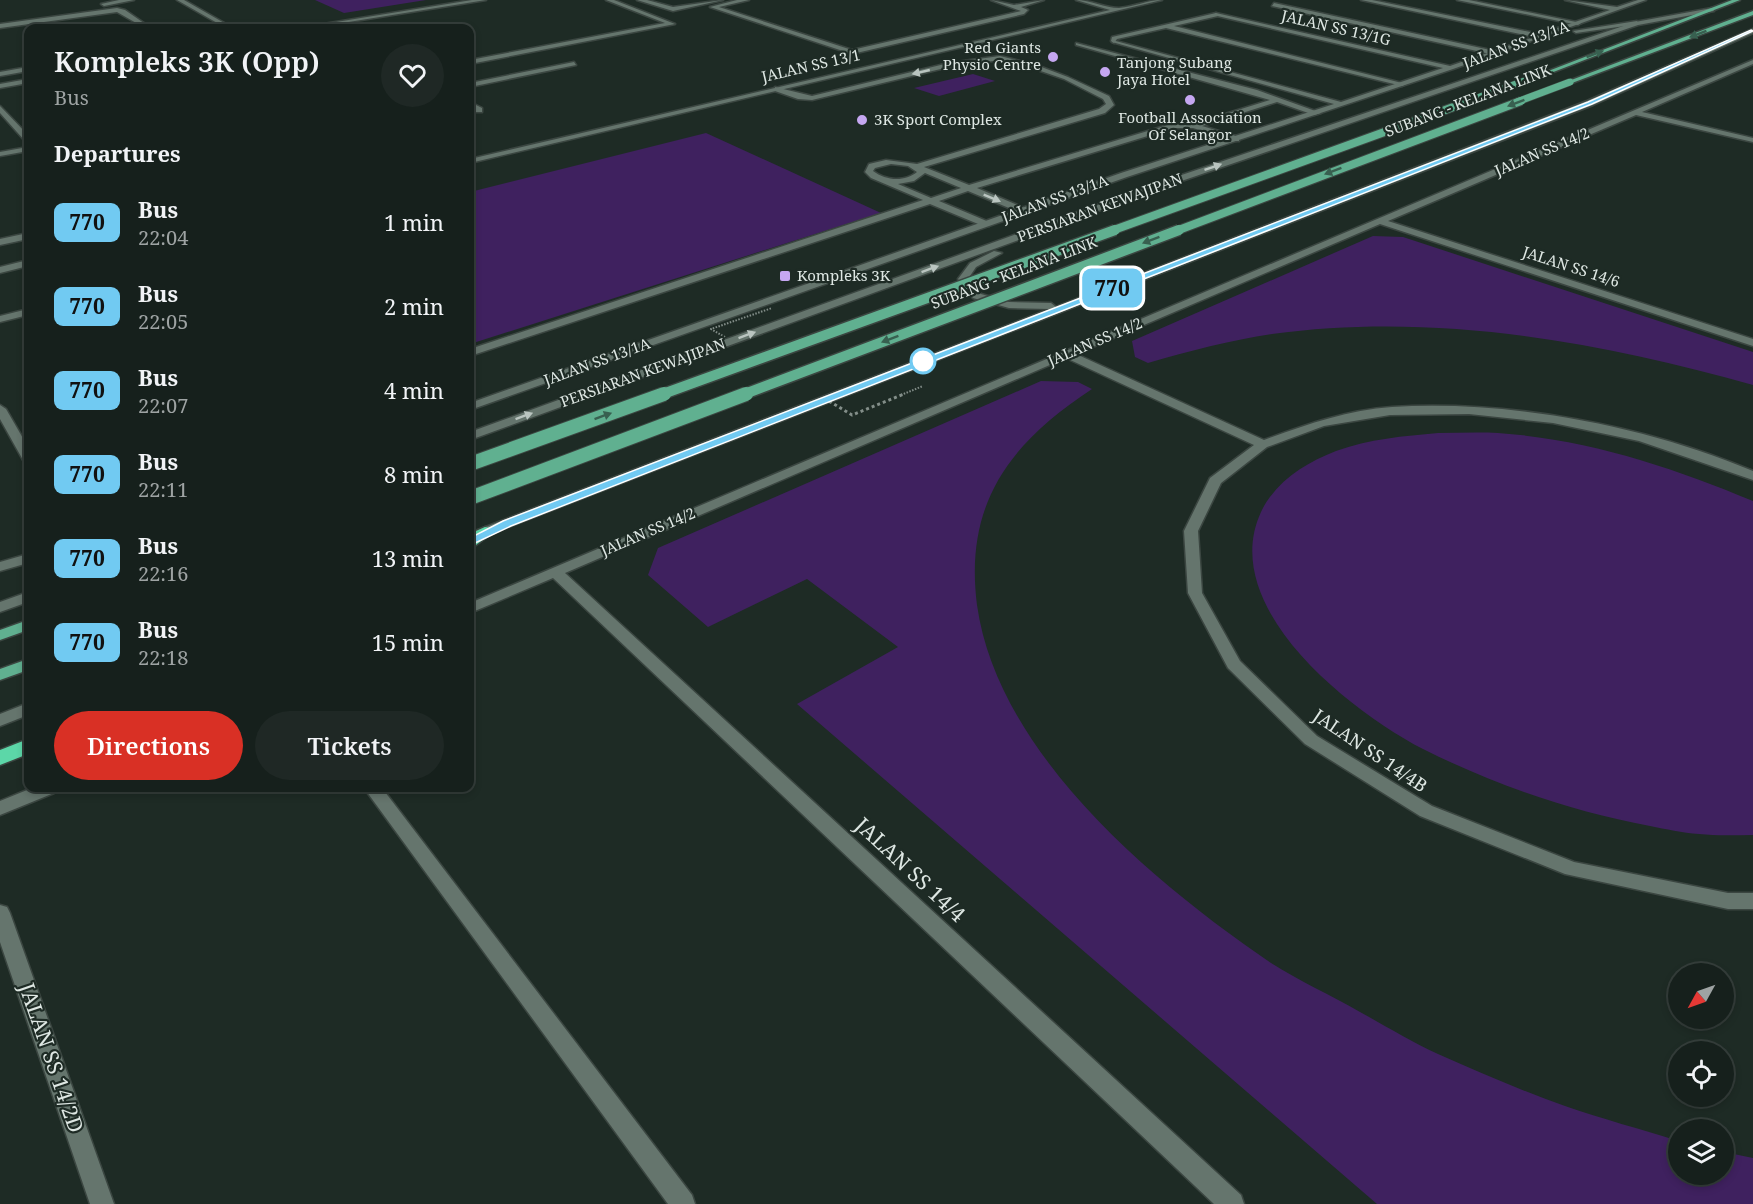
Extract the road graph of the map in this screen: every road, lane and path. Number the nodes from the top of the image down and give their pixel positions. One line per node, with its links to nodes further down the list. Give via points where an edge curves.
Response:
1 (131, 0): 17 (street)
2 (180, 0): 28 (street)
3 (483, 0): 29 (street)
4 (609, 0): 36 (street, via 672,24)
5 (640, 0): 6 (street, via 673,9)
6 (720, 0)
7 (746, 0): 19 (street, via 713,7 852,52 1025,10)
8 (994, 0): 19 (street)
9 (1041, 0): 19 (street)
10 (1079, 0): 20 (street)
11 (1159, 0): 20 (street, JALAN SS 13/1)
12 (1364, 0): 33 (street)
13 (1460, 0): 25 (street)
14 (1568, 0): 21 (street)
15 (1643, 0): 21 (street, JALAN SS 13/1A)
16 (1737, 0): 22 (main road, PERSIARAN KEWAJIPAN)
17 (123, 1): 24 (street)
18 (1274, 5): 35 (street)
19 (1016, 6)
20 (1118, 9): 46 (street, JALAN SS 13/1)
21 (1617, 9): 25 (street, JALAN SS 13/1A)
22 (1712, 10): 26 (street, PERSIARAN KEWAJIPAN); 84 (main road, SUBANG - KELANA LINK, one-way to 22, bridge)
23 (1753, 13): 86 (main road, SUBANG - KELANA LINK, one-way to 86, bridge)
24 (0, 19)
25 (1578, 23): 33 (street, JALAN SS 13/1A)
26 (1637, 23): 33 (street); 67 (street, PERSIARAN KEWAJIPAN, one-way to 26)
27 (142, 24): 30 (street, via 123,12 110,10)
28 (223, 24)
29 (328, 24)
30 (0, 26)
31 (1165, 26): 39 (street, JALAN SS 13/1G, via 1216,15); 44 (street); 48 (street, via 1114,41)
32 (1753, 31): 73 (street, via 1590,103)
33 (1540, 36): 35 (street, JALAN SS 13/1A)
34 (1078, 44): 47 (street)
35 (1495, 53): 39 (street, JALAN SS 13/1A)
36 (474, 61)
37 (1753, 62): 52 (street, JALAN SS 14/2)
38 (574, 64): 43 (street)
39 (1451, 68): 44 (street, JALAN SS 13/1A)
40 (24, 70): 41 (street)
41 (0, 74)
42 (24, 82): 45 (street)
43 (474, 83)
44 (1402, 84): 48 (street, JALAN SS 13/1A)
45 (0, 86)
46 (778, 89): 60 (street, JALAN SS 13/1); 61 (street, one-way to 46, via 1102,111 1110,105 1106,98 1066,78 1000,58 949,65 812,98)
47 (1277, 100): 53 (street); 54 (street)
48 (1342, 104): 53 (street, JALAN SS 13/1A)
49 (474, 107): 51 (street)
50 (0, 108): 55 (street)
51 (479, 110)
52 (1634, 112): 57 (street); 66 (street, JALAN SS 14/2)
53 (1317, 113): 56 (street, JALAN SS 13/1A)
54 (1194, 126): 56 (street); 63 (street, via 1174,126)
55 (24, 135)
56 (1236, 139): 65 (street, JALAN SS 13/1A)
57 (1753, 140)
58 (24, 150): 59 (street)
59 (0, 154)
60 (474, 160)
61 (920, 168): 62 (street, via 921,175 910,179); 62 (street, via 895,162 878,164 869,169 871,176); 63 (street)
62 (877, 178): 64 (street)
63 (969, 188): 64 (street); 65 (street, one-way to 65)
64 (931, 200): 68 (street); 77 (street)
65 (1024, 211): 68 (street, JALAN SS 13/1A)
66 (1380, 221): 76 (street, JALAN SS 14/6); 78 (street, JALAN SS 14/2)
67 (1056, 223): 73 (street, via 974,266 963,279 977,296 1009,306); 81 (street, PERSIARAN KEWAJIPAN, one-way to 67)
68 (986, 224): 79 (street, JALAN SS 13/1A)
69 (24, 237): 70 (street)
70 (0, 243)
71 (24, 264): 72 (street)
72 (0, 270)
73 (1069, 304): 87 (street)
74 (24, 313): 75 (street)
75 (0, 319)
76 (1753, 343)
77 (474, 353)
78 (1066, 354): 82 (street); 90 (street, JALAN SS 14/2)
79 (474, 406)
80 (0, 409): 83 (street)
81 (474, 435)
82 (1263, 444): 85 (street, JALAN SS 14/4B, via 1321,423 1390,411 1469,410 1553,419 1642,438); 105 (street, JALAN SS 14/4B, via 1215,481 1191,531 1195,593 1234,664 1311,740 1426,812 1572,869 1728,901)
83 (24, 450)
84 (474, 463)
85 (1753, 476)
86 (474, 496)
87 (475, 537)
88 (24, 559): 89 (street)
89 (0, 567)
90 (555, 572): 92 (street, JALAN SS 14/2); 107 (street, JALAN SS 14/4)
91 (24, 598): 93 (street)
92 (474, 606)
93 (0, 607)
94 (24, 626): 95 (main road)
95 (0, 635)
96 (24, 666): 97 (main road)
97 (0, 675)
98 (24, 711): 99 (street)
99 (0, 720)
100 (24, 748): 101 (highway)
101 (0, 758)
102 (38, 792): 104 (street)
103 (376, 792): 109 (street)
104 (0, 808)
105 (1753, 901)
106 (0, 913): 108 (street, JALAN SS 14/2D)
107 (1228, 1203)
108 (102, 1204)
109 (683, 1204)

